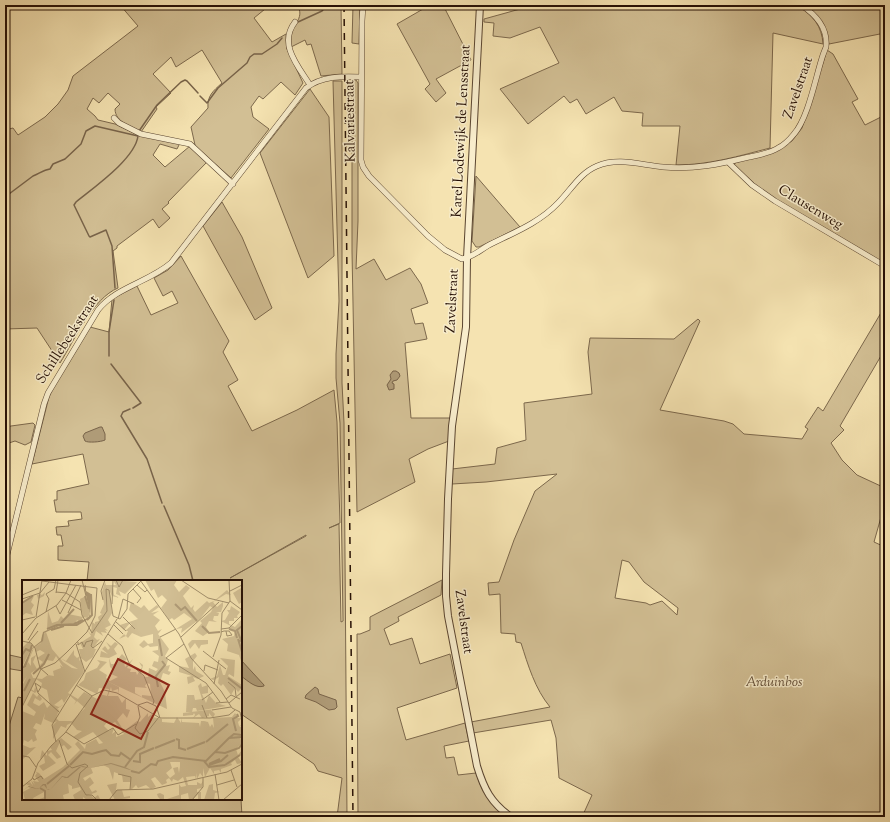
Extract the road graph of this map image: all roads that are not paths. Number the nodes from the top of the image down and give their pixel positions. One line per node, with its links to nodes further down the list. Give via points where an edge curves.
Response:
1 (363, 5): 5 (street, Kalvariestraat)
2 (480, 5): 10 (street, Karel Lodewijk de Lensstraat)
3 (801, 5): 8 (street, Zavelstraat, via 811,11 821,24 826,46 802,123 794,135 777,148)
4 (295, 22): 6 (street, via 288,37 289,48)
5 (361, 77): 6 (street, Schillebeekstraat, via 330,78); 10 (street, Kalvariestraat, via 363,167 437,244 462,259)
6 (310, 85): 9 (street, Schillebeekstraat)
7 (114, 118): 9 (street, via 141,134 190,144)
8 (728, 162): 10 (street, Zavelstraat, via 683,168 616,161 604,163 588,170 545,215); 11 (street, Clausenweg, via 752,185 775,201)
9 (233, 184): 12 (street, Schillebeekstraat, via 171,263 156,274 105,301 52,384 44,404)
10 (467, 258): 13 (street, Zavelstraat, via 466,327 452,426 446,596 477,766 492,800)
11 (885, 266)
12 (5, 563)
13 (511, 817)

